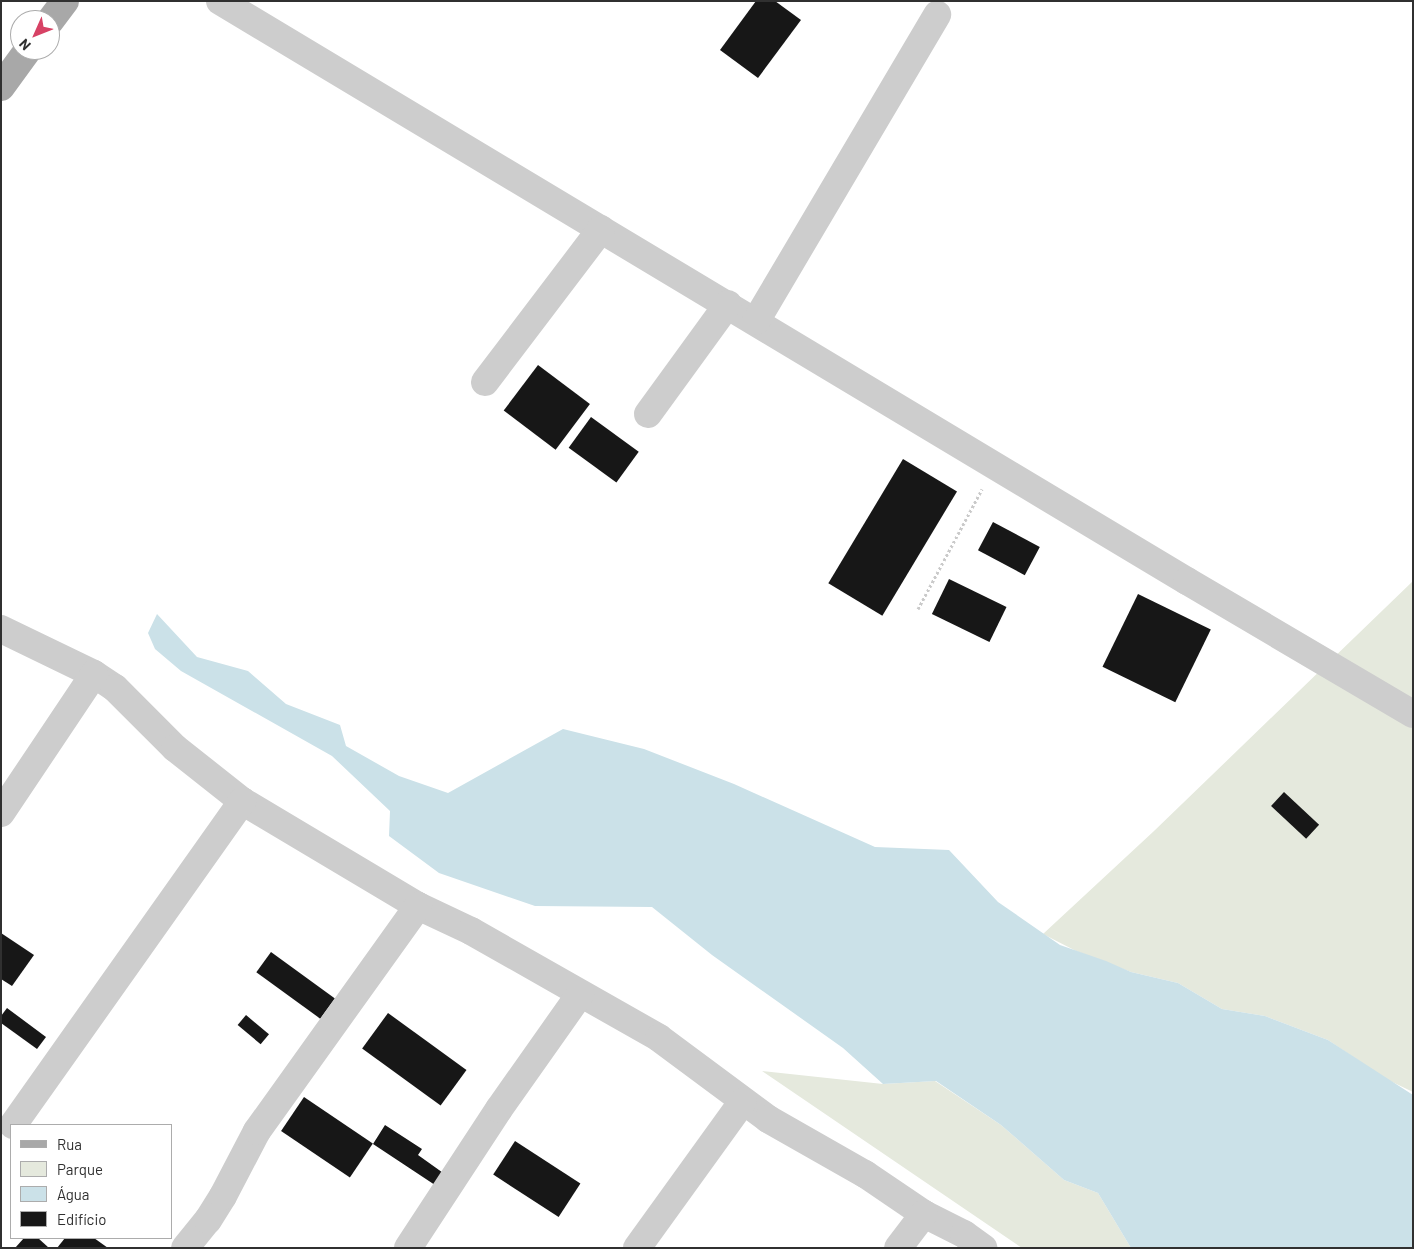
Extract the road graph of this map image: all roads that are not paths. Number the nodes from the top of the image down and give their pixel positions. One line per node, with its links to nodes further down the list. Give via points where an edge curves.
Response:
1 (220, 1): 5 (street)
2 (936, 15): 7 (street)
3 (20, 60): 4 (main road)
4 (1, 86)
5 (601, 229): 6 (street); 8 (street)
6 (728, 304): 7 (street); 9 (street)
7 (756, 321): 12 (street)
8 (485, 382)
9 (648, 414)
10 (1, 629): 11 (street)
11 (94, 674): 13 (street, via 115,688 175,748); 14 (street)
12 (1413, 714)
13 (242, 800): 15 (street); 18 (street)
14 (1, 813)
15 (418, 906): 16 (street, via 471,931); 22 (street, via 257,1131 224,1196)
16 (580, 994): 17 (street, via 659,1038); 23 (street)
17 (744, 1101): 21 (street, via 768,1120 865,1174); 24 (street)
18 (13, 1124)
19 (10, 1129): 20 (street)
20 (1, 1141)
21 (924, 1214): 25 (street); 26 (street, via 964,1234)
22 (185, 1248)
23 (408, 1248)
24 (638, 1248)
25 (898, 1248)
26 (983, 1248)

